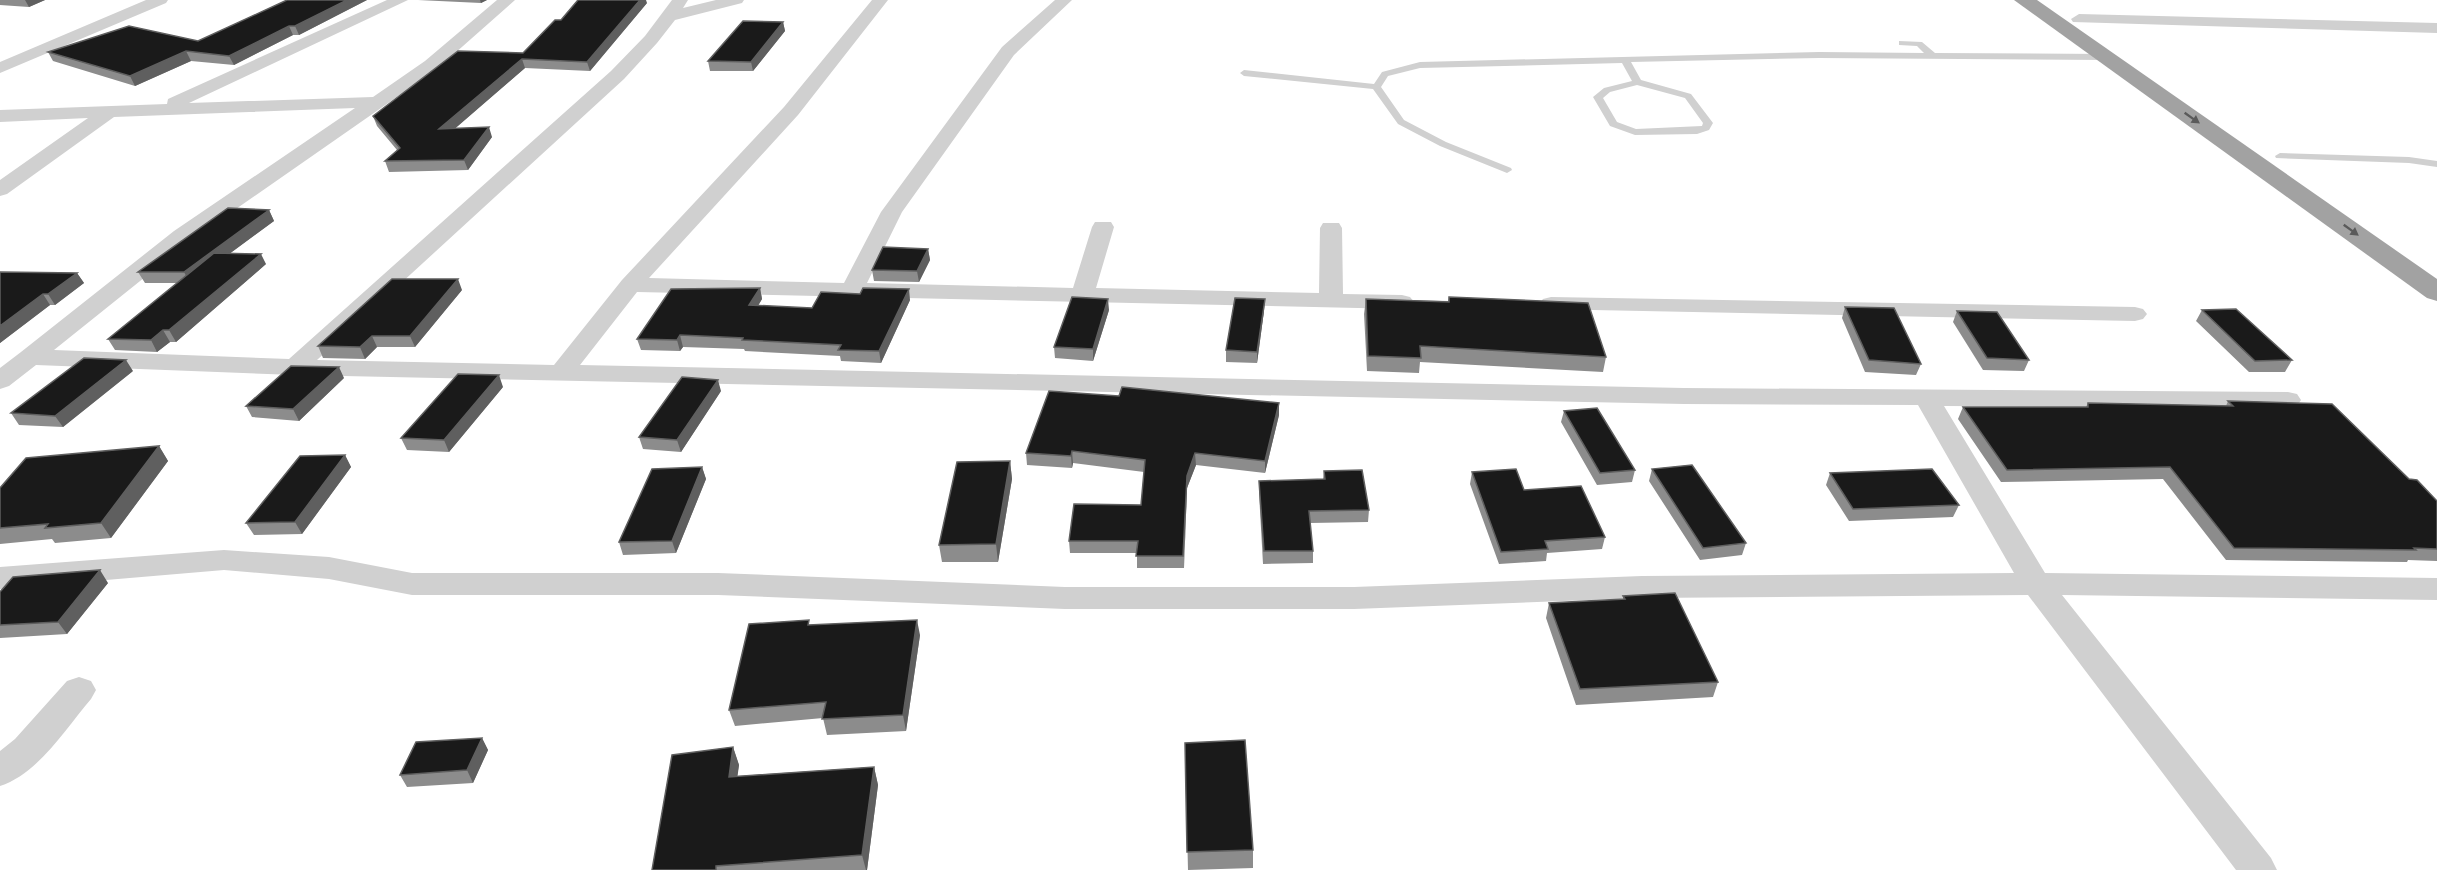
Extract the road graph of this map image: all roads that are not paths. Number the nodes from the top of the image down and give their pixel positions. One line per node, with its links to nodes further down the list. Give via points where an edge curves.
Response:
1 (160, 0): 16 (street)
2 (400, 0): 21 (street)
3 (507, 0): 20 (street, via 431,65)
4 (736, 0): 9 (street)
5 (880, 0): 33 (street, via 748,161)
6 (1064, 0): 34 (street, via 1008,51 892,212)
7 (2024, 0): 14 (highway)
8 (2049, 0): 10 (highway)
9 (675, 8): 42 (street, via 609,85 548,135)
10 (2079, 19): 11 (street); 25 (highway)
11 (2437, 28)
12 (1902, 43): 13 (lane, via 1919,44)
13 (1934, 57): 14 (lane); 15 (lane)
14 (2105, 57): 35 (highway, one-way to 35)
15 (1625, 59): 18 (lane); 19 (lane, via 1420,65 1385,74)
16 (0, 68)
17 (1244, 73): 19 (lane)
18 (1637, 81): 18 (lane, via 1607,90 1598,97 1612,124 1635,132 1706,128 1708,123 1688,96)
19 (1376, 87): 28 (lane, via 1401,122)
20 (378, 102): 21 (street); 41 (street, via 182,236)
21 (160, 109): 22 (street)
22 (111, 111): 23 (street); 29 (street)
23 (0, 116)
24 (2437, 155): 26 (lane)
25 (2280, 156): 26 (lane); 32 (highway)
26 (2409, 160): 27 (lane)
27 (2437, 165)
28 (1507, 170)
29 (0, 190)
30 (1102, 227): 36 (street)
31 (1331, 228): 37 (street)
32 (2437, 266)
33 (630, 285): 34 (street); 43 (street)
34 (852, 289): 36 (street)
35 (2437, 292)
36 (1082, 295): 37 (street)
37 (1331, 300): 38 (street)
38 (1420, 302)
39 (1527, 304): 40 (street)
40 (2135, 314)
41 (30, 357): 42 (street); 44 (street)
42 (295, 367): 43 (street)
43 (562, 371): 45 (street)
44 (0, 381)
45 (1927, 399): 46 (street); 48 (street)
46 (2288, 400)
47 (0, 578): 48 (street, via 224,560 329,568 412,584 718,584 1065,598 1354,598 1642,587)
48 (2036, 584): 49 (street); 52 (street)
49 (2437, 589)
50 (79, 690): 51 (street, via 27,750)
51 (0, 772)
52 (2258, 870)

